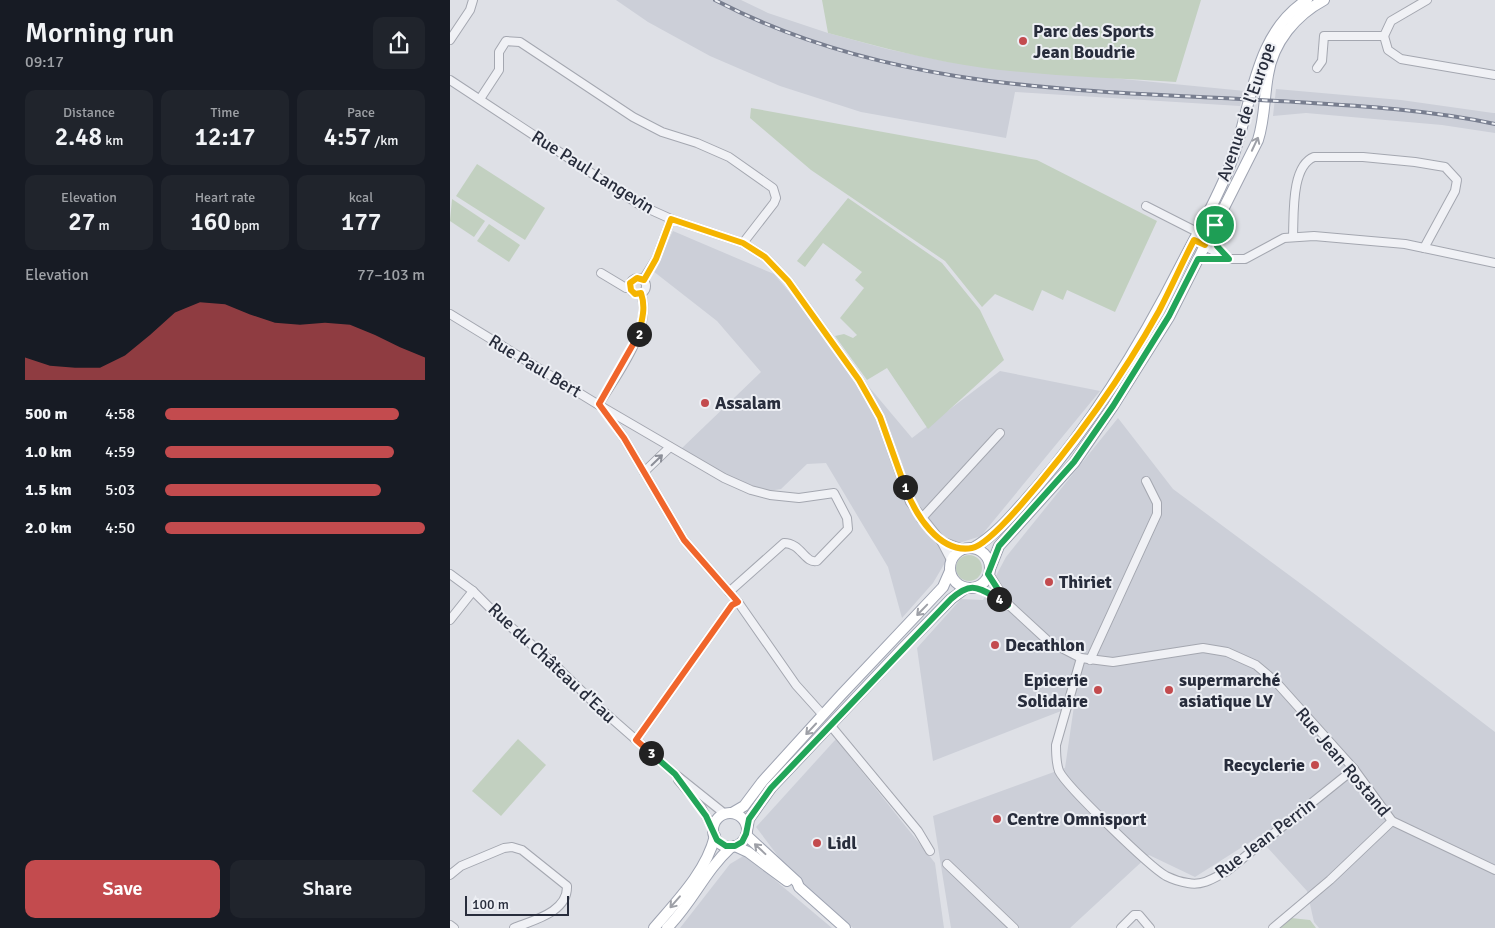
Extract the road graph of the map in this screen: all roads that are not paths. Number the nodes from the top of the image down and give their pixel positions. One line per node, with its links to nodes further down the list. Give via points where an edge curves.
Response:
1 (473, 0): 6 (street)
2 (1324, 0): 13 (main road, Avenue de l'Europe, one-way to 2, via 1262,130 1274,52 1301,15)
3 (1427, 0): 5 (street, via 1391,21)
4 (1302, 2): 14 (main road, Avenue de l'Europe, via 1279,25 1266,48 1232,161)
5 (1384, 36): 7 (street, via 1324,36 1322,61); 8 (street, via 1388,50 1401,59)
6 (450, 40)
7 (1317, 68)
8 (1495, 75)
9 (450, 80): 10 (street, Rue Paul Langevin)
10 (480, 99): 12 (street, Rue Paul Langevin, via 640,205); 17 (street, via 499,70 501,46 506,41 520,42 633,117 662,132 729,157 773,188 774,202)
11 (1146, 206): 14 (street)
12 (671, 219): 17 (street, Rue Paul Langevin); 23 (street)
13 (1215, 225): 16 (main road, Avenue de l'Europe); 20 (street, via 1217,246)
14 (1196, 236): 16 (street); 36 (main road, Avenue de l'Europe, via 1144,336 1069,448 1004,524)
15 (1294, 236): 18 (street, via 1376,240); 18 (street, via 1294,200 1301,170 1307,160 1314,157 1383,158 1445,167 1456,180 1455,192); 20 (street, via 1245,259)
16 (1207, 242): 19 (main road, Avenue de l'Europe); 20 (street)
17 (743, 243): 34 (street, Rue Paul Langevin, via 765,257 788,281 859,380 880,417 910,502)
18 (1424, 248): 21 (street)
19 (1198, 259): 20 (street); 39 (main road, Avenue de l'Europe, via 1169,316 1113,406 1074,462 999,546)
20 (1229, 259)
21 (1495, 263)
22 (601, 273): 24 (street)
23 (644, 280): 24 (street, via 634,279); 25 (street, via 646,288)
24 (630, 288): 25 (street, via 635,294)
25 (641, 293): 27 (street, via 645,308 639,336)
26 (450, 314): 27 (street, Rue Paul Bert)
27 (601, 406): 28 (street); 30 (street, Rue Paul Bert)
28 (634, 425): 30 (street, via 626,431); 31 (street)
29 (1000, 433): 34 (street)
30 (624, 438): 32 (street, Rue Paul Bert)
31 (670, 447): 32 (street, one-way to 31); 43 (street, via 724,478 760,493 799,498 834,493 847,518 847,532 817,561 809,560 793,544 784,543)
32 (644, 472): 43 (street, Rue Paul Bert, via 684,540)
33 (1146, 481): 48 (street, via 1157,503 1157,514)
34 (922, 519): 35 (street, Rue Paul Langevin)
35 (941, 541): 36 (street, Rue Paul Langevin); 37 (street, Rue Paul Langevin)
36 (968, 549): 37 (main road); 39 (main road, via 983,553)
37 (951, 560): 38 (main road)
38 (950, 571): 41 (main road, via 955,582); 49 (main road, one-way to 49, via 943,587)
39 (989, 572): 41 (main road); 45 (street, Rue Jean Rostand)
40 (450, 574): 42 (street, Rue du Château d'Eau)
41 (972, 587): 45 (street, Rue Jean Rostand); 50 (main road, via 951,599)
42 (473, 591): 46 (street); 51 (street, Rue du Château d'Eau)
43 (729, 592): 44 (street, Rue Paul Bert)
44 (738, 602): 49 (street, Rue Paul Bert, via 796,685); 51 (street, via 732,605)
45 (1008, 605): 47 (street, Rue Jean Rostand, via 1048,641)
46 (450, 620)
47 (1081, 658): 48 (street, Rue Jean Rostand); 52 (street, Rue Jean Perrin, via 1056,745 1059,771 1070,786 1165,876 1197,884 1208,882 1227,871)
48 (1090, 660): 52 (street, Rue Jean Rostand, via 1112,662 1203,648 1240,657 1256,665 1276,682)
49 (823, 715): 54 (main road, one-way to 54, via 744,806)
50 (831, 726): 57 (main road, via 771,788 749,819); 59 (street, via 918,830)
51 (636, 740): 53 (street, Rue du Château d'Eau)
52 (1354, 769): 55 (street, Rue Jean Rostand)
53 (675, 774): 54 (street, Rue du Château d'Eau); 56 (street, Rue du Château d'Eau)
54 (729, 814): 56 (main road, via 718,818); 57 (main road, via 741,818)
55 (1392, 821): 61 (street, Rue Jean Rostand); 73 (street)
56 (714, 832): 58 (main road, via 721,844); 67 (main road, one-way to 67, via 710,851 696,876)
57 (746, 833): 58 (main road, via 742,842); 63 (main road, one-way to 57)
58 (733, 846): 63 (main road); 68 (main road, via 710,867 689,903)
59 (930, 851)
60 (947, 864): 70 (street)
61 (1495, 870)
62 (450, 875): 66 (street, via 461,866 512,847 522,850 567,886 567,896 550,914)
63 (799, 887): 69 (main road)
64 (450, 924): 65 (street)
65 (454, 928)
66 (514, 928)
67 (654, 928)
68 (667, 928)
69 (845, 928)
70 (1014, 928)
71 (1121, 928): 72 (street, via 1138,915)
72 (1150, 928)
73 (1273, 928)

